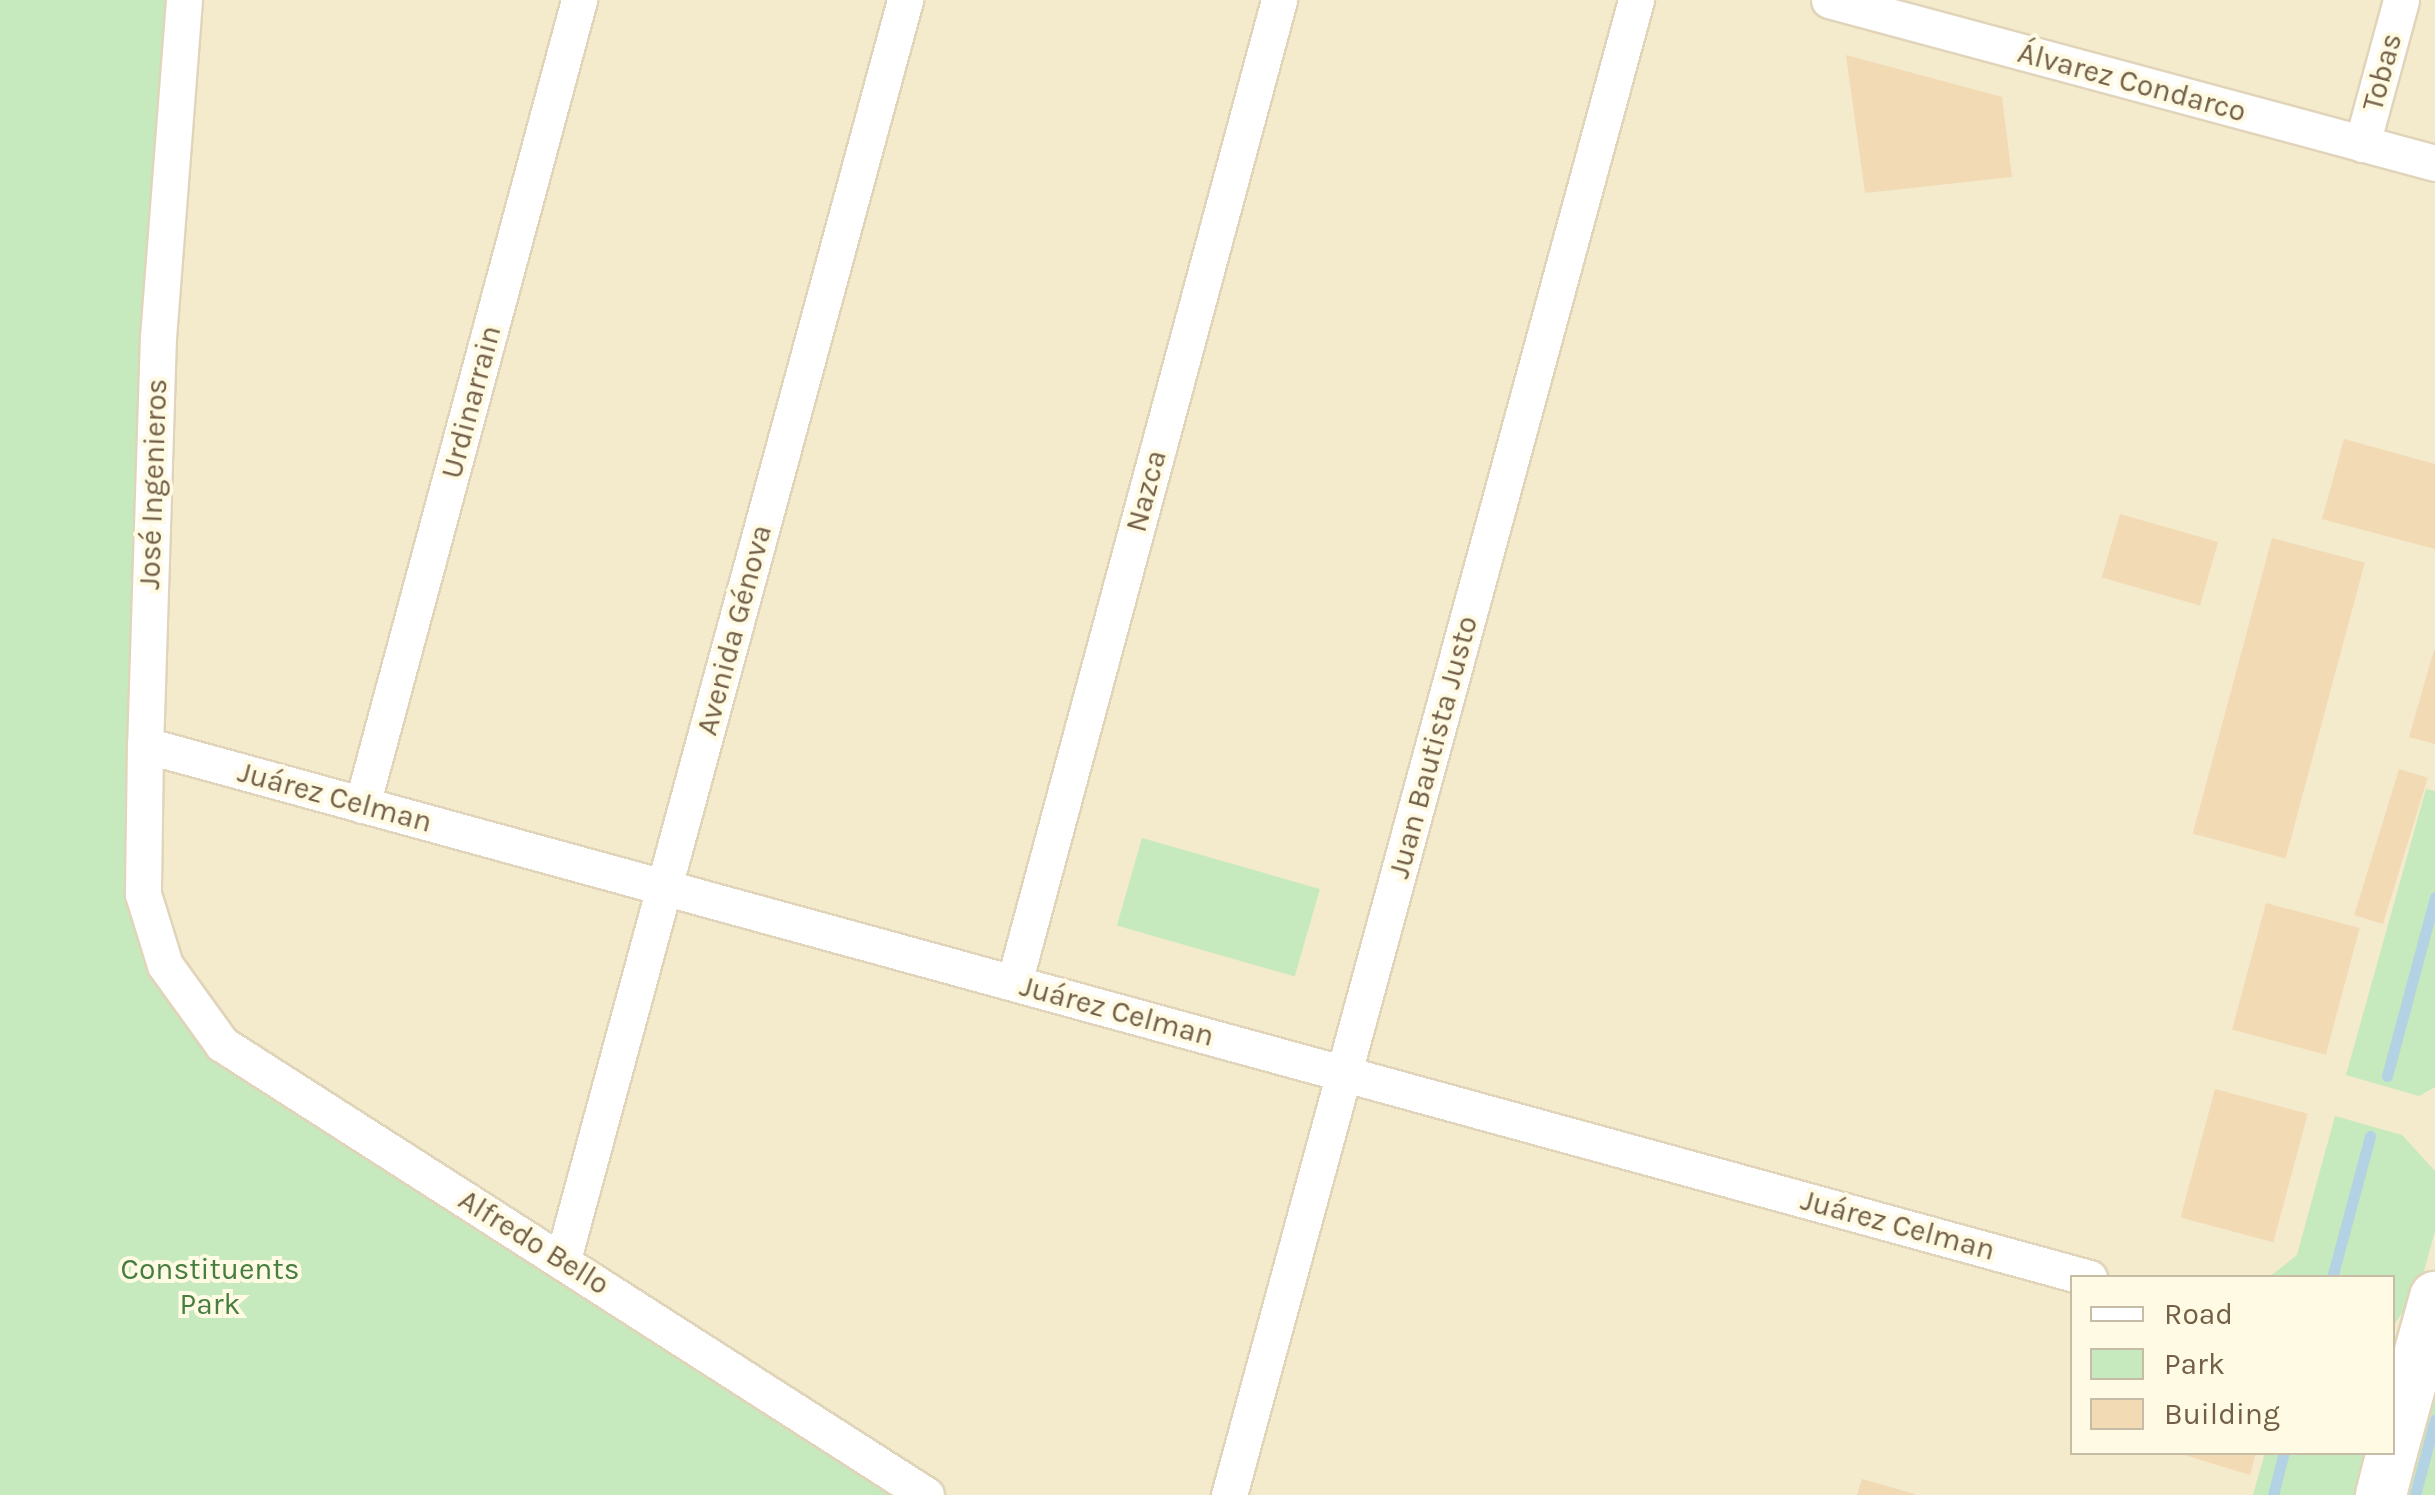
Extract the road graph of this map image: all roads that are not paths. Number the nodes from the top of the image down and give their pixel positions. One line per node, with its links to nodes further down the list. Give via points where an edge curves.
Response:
1 (184, 0): 10 (street, José Ingenieros, via 158,336)
2 (580, 0): 11 (street, Urdinarrain)
3 (904, 0): 12 (street, Avenida Génova)
4 (1279, 0): 14 (street, Nazca)
5 (1636, 0): 15 (street, Juan Bautista Justo)
6 (1829, 0): 8 (street, Álvarez Condarco)
7 (2401, 0): 8 (street, Tobas)
8 (2362, 144): 9 (street, Álvarez Condarco)
9 (2435, 163)
10 (145, 744): 11 (street, Juárez Celman); 13 (street, José Ingenieros, via 143,894)
11 (362, 804): 12 (street, Juárez Celman)
12 (664, 888): 14 (street, Juárez Celman); 16 (street, Avenida Génova)
13 (165, 965): 16 (street, Alfredo Bello, via 222,1044)
14 (1014, 983): 15 (street, Juárez Celman)
15 (1344, 1074): 17 (street, Juárez Celman); 23 (street, Juan Bautista Justo)
16 (564, 1259): 22 (street, Alfredo Bello)
17 (2078, 1275)
18 (2435, 1298): 19 (street)
19 (2404, 1363): 20 (street)
20 (2395, 1430)
21 (2391, 1455): 24 (street)
22 (926, 1495)
23 (1229, 1495)
24 (2381, 1495)

